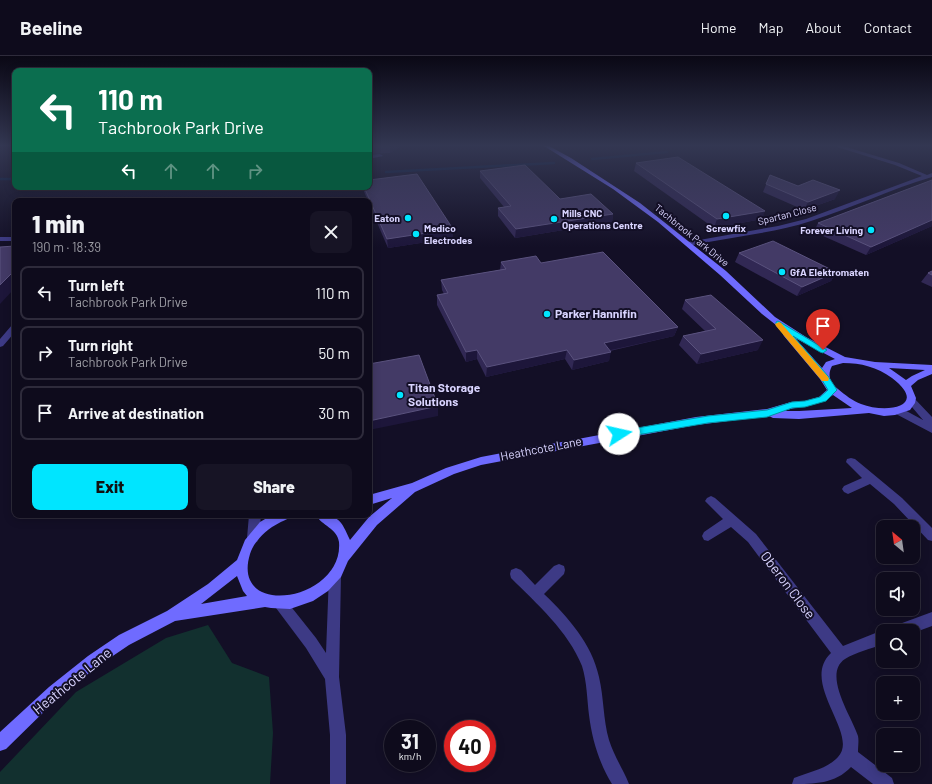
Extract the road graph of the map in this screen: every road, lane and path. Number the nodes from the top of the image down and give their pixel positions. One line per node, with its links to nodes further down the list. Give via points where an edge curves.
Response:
1 (605, 180): 5 (street, Tachbrook Park Drive)
2 (915, 180): 5 (street, Spartan Close, via 808,220 769,230)
3 (0, 239): 4 (street)
4 (12, 239)
5 (688, 244): 6 (street, Tachbrook Park Drive)
6 (778, 324): 9 (street, Tachbrook Park Drive); 12 (street, Tachbrook Park Drive)
7 (12, 330): 8 (street)
8 (0, 344)
9 (843, 360): 10 (street); 12 (street, via 829,364 824,372)
10 (870, 363): 11 (street); 13 (street, via 894,375)
11 (932, 370): 13 (street)
12 (825, 378): 14 (street, Tachbrook Park Drive)
13 (906, 385): 15 (street)
14 (833, 390): 16 (street, via 846,400); 18 (street, Heathcote Lane, via 822,399)
15 (912, 400): 17 (street, via 908,407); 19 (street)
16 (870, 410): 17 (street); 18 (street, via 798,415)
17 (899, 412): 20 (street)
18 (767, 413): 23 (street, Heathcote Lane, via 708,419 504,456 466,465)
19 (932, 423)
20 (932, 429)
21 (851, 462): 22 (street)
22 (871, 479): 24 (street); 32 (street)
23 (415, 487): 25 (street, Heathcote Lane); 34 (street, Heathcote Lane, via 373,521)
24 (848, 489)
25 (372, 499)
26 (711, 502): 30 (street, Oberon Close)
27 (255, 518): 33 (street)
28 (280, 518): 33 (street, via 266,525)
29 (327, 518): 34 (street, via 340,529 344,542)
30 (732, 520): 31 (street); 46 (street, Oberon Close, via 756,544)
31 (708, 536)
32 (932, 536)
33 (253, 538): 35 (street)
34 (343, 559): 38 (street, Heathcote Lane)
35 (241, 564): 40 (street, via 243,579 251,592); 42 (street, Heathcote Lane, via 213,588)
36 (559, 570): 39 (street)
37 (516, 574): 39 (street)
38 (335, 575): 41 (street, Heathcote Lane, via 322,589 310,596); 47 (street)
39 (535, 594): 51 (street, via 570,633 588,665 605,755)
40 (264, 600): 41 (street); 42 (street, Heathcote Lane)
41 (280, 604): 47 (street, via 311,643)
42 (172, 616): 48 (street, Heathcote Lane, via 124,640 93,661 54,692)
43 (932, 619): 44 (street)
44 (918, 624)
45 (876, 640): 46 (street)
46 (840, 654): 49 (street, via 833,658 829,665 828,677 851,739)
47 (332, 677): 50 (street, via 338,735)
48 (0, 743)
49 (849, 755): 52 (street, via 842,765); 53 (street)
50 (338, 784)
51 (621, 784)
52 (800, 784)
53 (886, 784)

